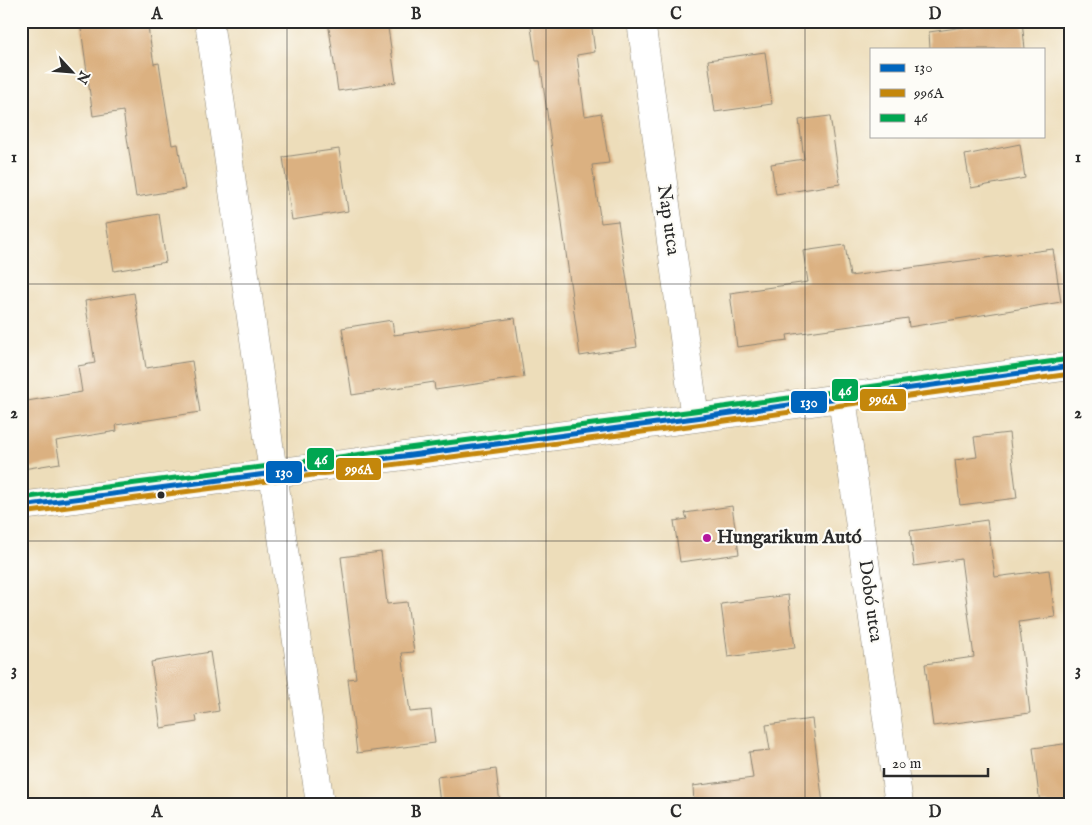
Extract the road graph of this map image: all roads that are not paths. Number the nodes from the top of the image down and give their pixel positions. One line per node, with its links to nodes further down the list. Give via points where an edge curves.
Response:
1 (209, 21): 6 (street)
2 (641, 21): 5 (street, Nap utca)
3 (1071, 366): 4 (street)
4 (842, 398): 5 (street); 9 (street, Dobó utca)
5 (695, 418): 6 (street)
6 (273, 472): 7 (street); 8 (street)
7 (21, 506)
8 (320, 804)
9 (899, 804)

